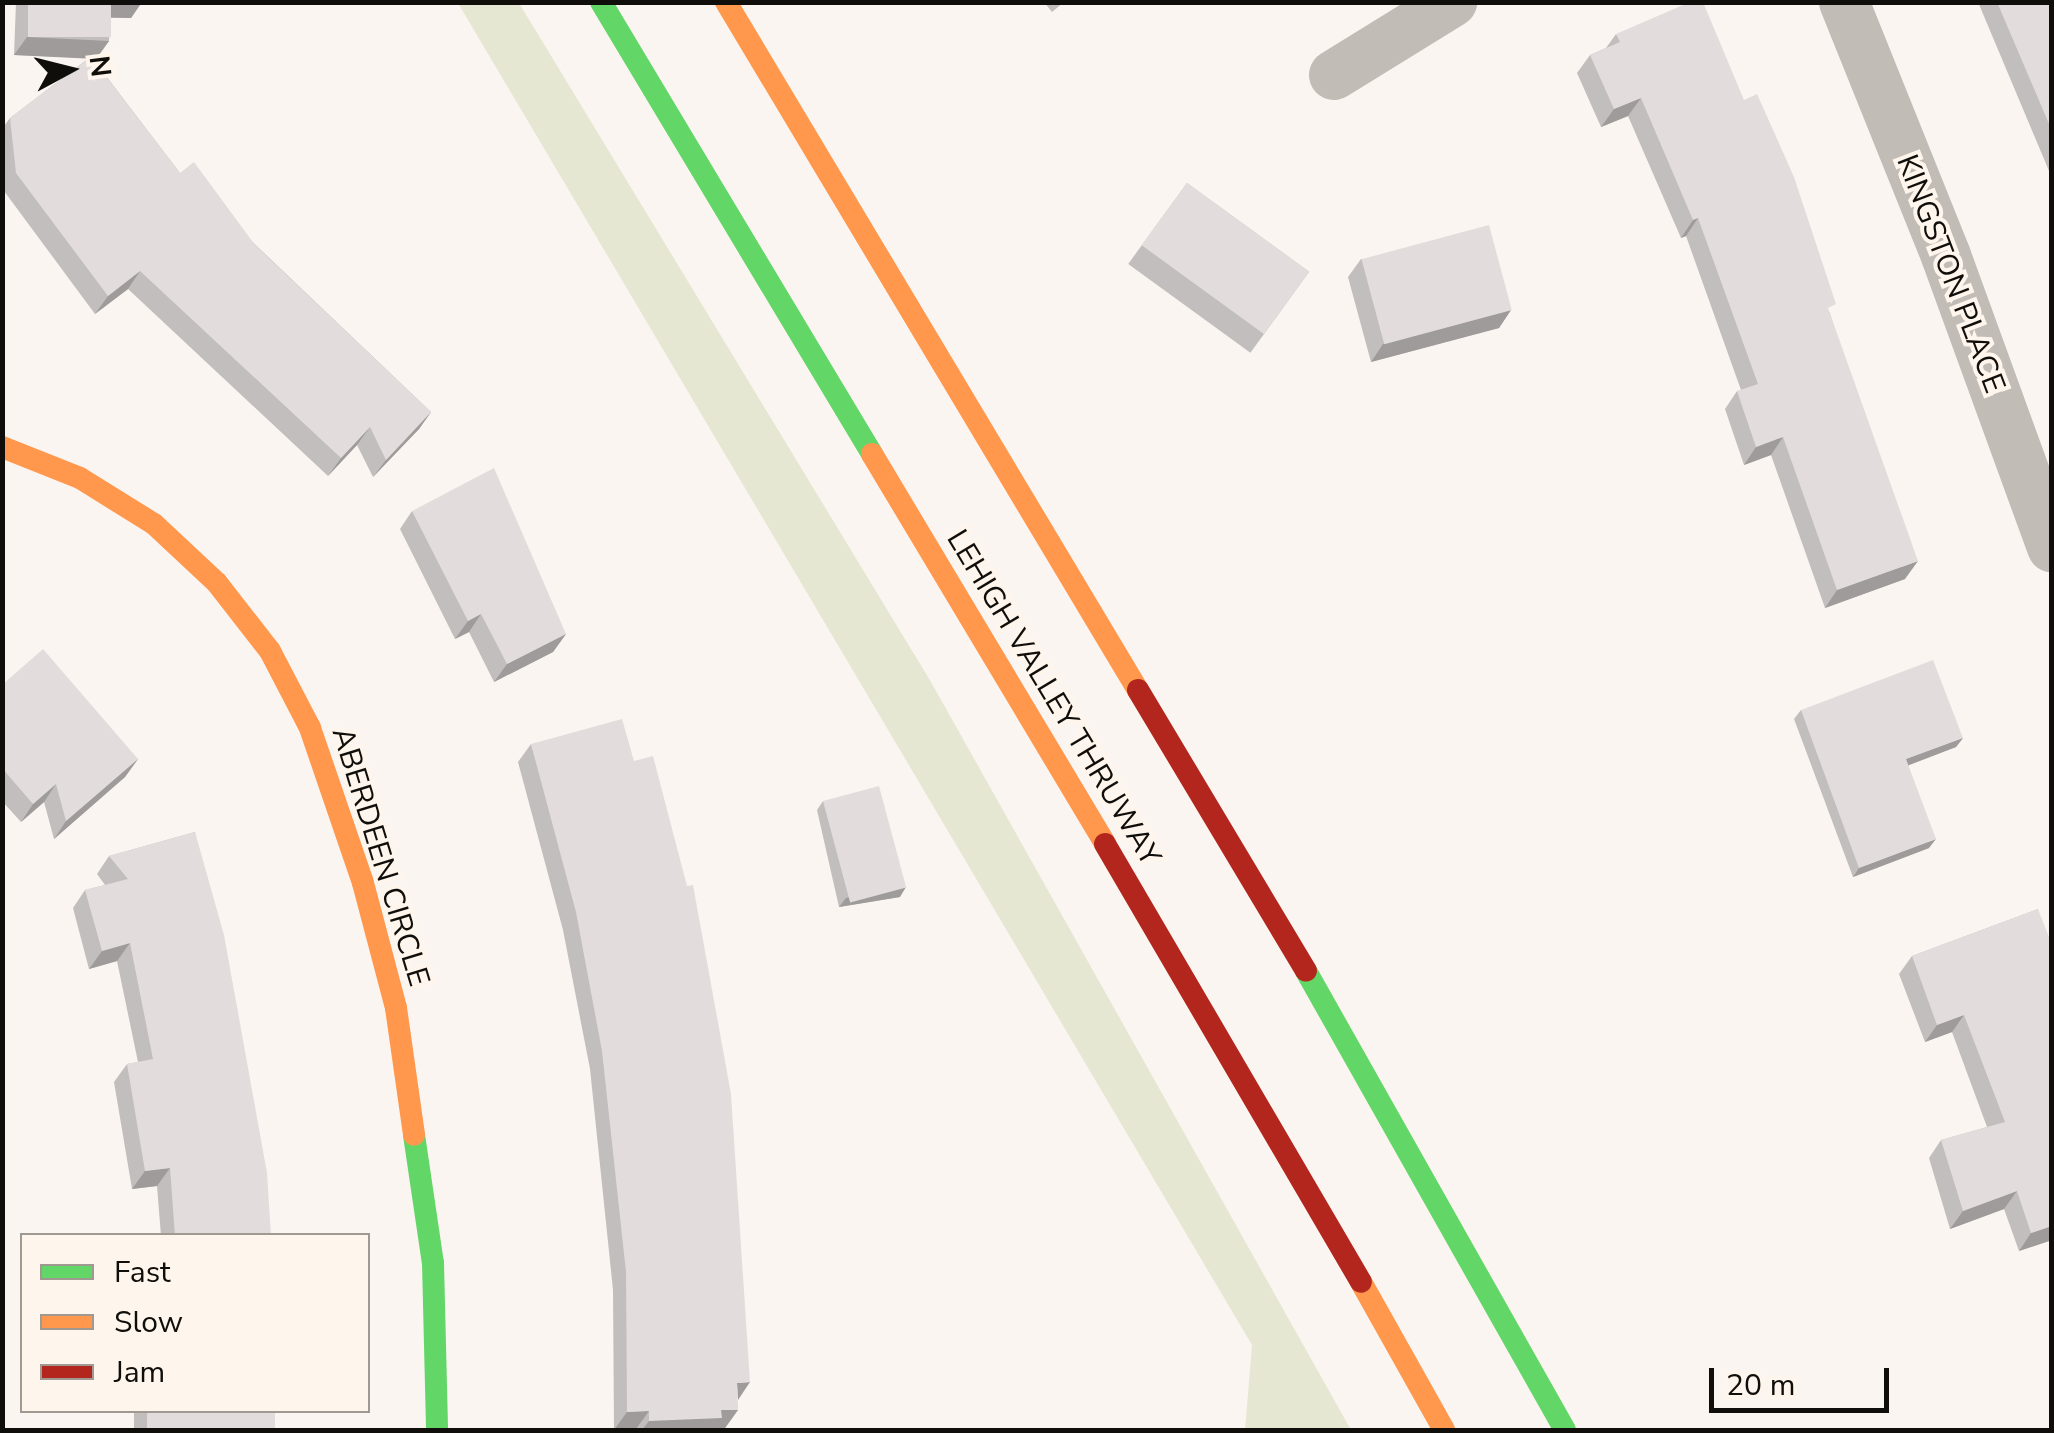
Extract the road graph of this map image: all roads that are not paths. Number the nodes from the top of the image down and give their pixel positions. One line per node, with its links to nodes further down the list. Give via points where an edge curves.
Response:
1 (601, 2): 9 (main road, LEHIGH VALLEY THRUWAY, via 1263,1108)
2 (726, 2): 10 (main road, via 1356,1053)
3 (1452, 2): 5 (street)
4 (1844, 2): 7 (street, KINGSTON PLACE)
5 (1334, 75)
6 (2, 447): 8 (main road, ABERDEEN CIRCLE, via 80,478 154,524 217,583 270,651 310,728 363,883 396,1008 433,1263)
7 (2052, 548)
8 (437, 1430)
9 (1444, 1430)
10 (1565, 1430)

